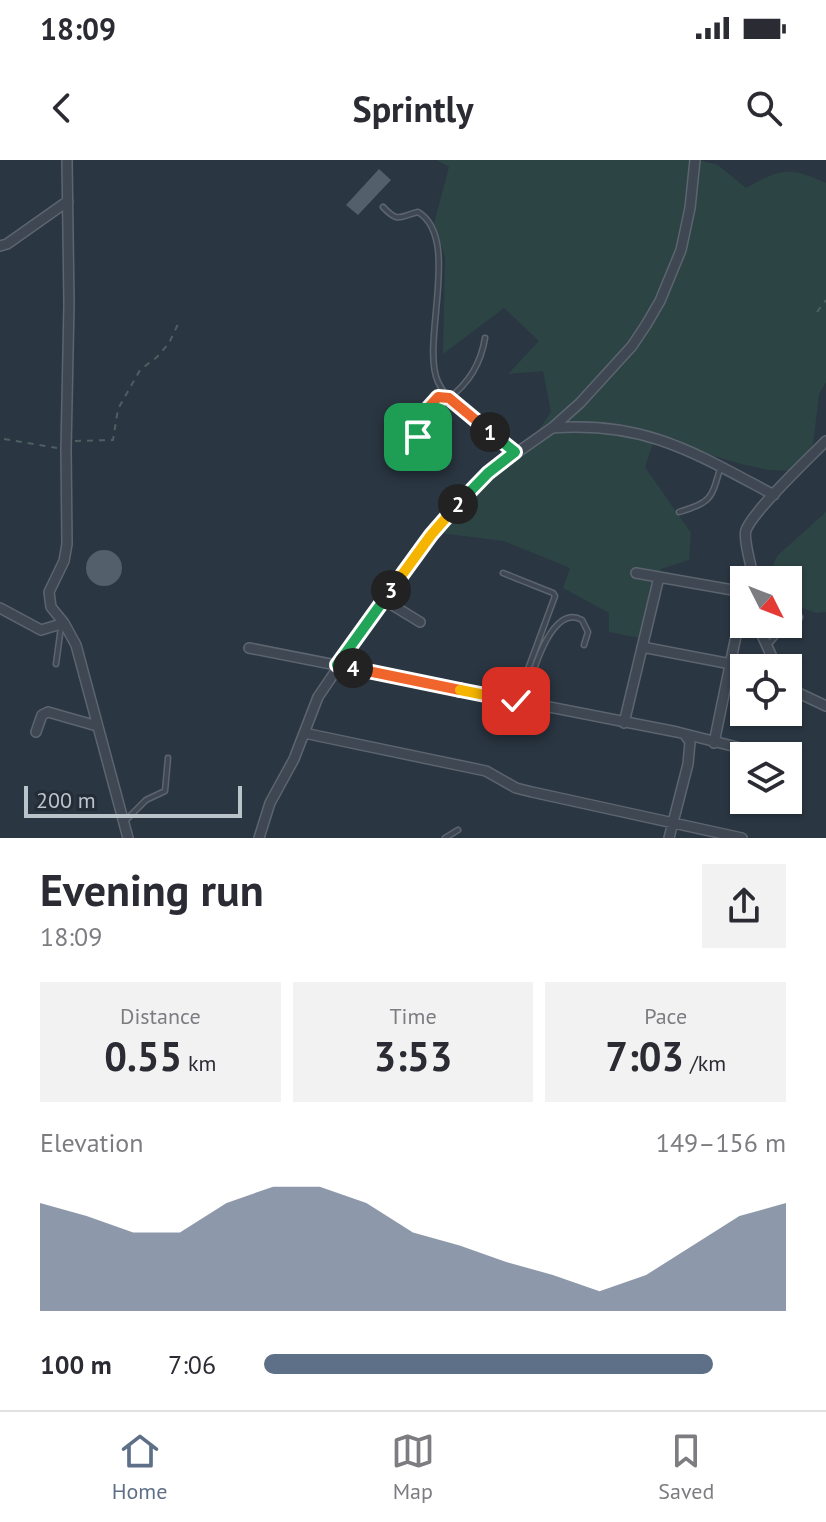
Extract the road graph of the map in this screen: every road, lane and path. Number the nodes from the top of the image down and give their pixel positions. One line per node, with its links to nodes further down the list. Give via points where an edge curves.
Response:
1 (67, 160): 3 (street)
2 (695, 160): 11 (street, via 687,231 660,301 632,346)
3 (68, 201): 5 (street); 15 (street)
4 (383, 207): 10 (lane, via 395,217 418,212 430,221 439,260 433,370)
5 (0, 246)
6 (826, 300): 7 (path)
7 (817, 312)
8 (179, 322): 15 (path, via 169,343 140,370 118,409 113,440)
9 (485, 338): 10 (lane, via 479,363)
10 (449, 398): 12 (lane, via 433,401); 16 (lane)
11 (552, 428): 16 (street); 17 (street, via 645,434)
12 (418, 437)
13 (4, 439): 15 (path)
14 (826, 442): 18 (street)
15 (66, 445): 28 (street, via 66,553 49,592)
16 (515, 452): 25 (street, via 468,493)
17 (721, 467): 18 (street); 19 (lane, via 710,499)
18 (774, 495): 20 (street, via 746,531)
19 (679, 512)
20 (752, 566)
21 (503, 573): 41 (lane, via 555,596)
22 (636, 573): 23 (street)
23 (659, 577): 24 (street); 33 (street)
24 (730, 590)
25 (384, 600): 27 (street); 38 (street)
26 (0, 608): 28 (street, via 36,628)
27 (420, 622)
28 (62, 624): 36 (lane); 44 (street, via 76,645)
29 (763, 638): 32 (street)
30 (774, 638): 32 (lane)
31 (584, 645): 41 (lane, via 588,632 582,620 564,617 543,645)
32 (766, 646): 35 (street)
33 (642, 647): 37 (street); 43 (street)
34 (249, 648): 38 (street)
35 (770, 654)
36 (56, 664)
37 (730, 664)
38 (337, 665): 41 (street); 46 (street)
39 (730, 669): 48 (street)
40 (802, 695): 42 (street)
41 (519, 702): 43 (street)
42 (826, 706)
43 (624, 723): 47 (street)
44 (97, 726): 45 (street, via 48,712); 51 (street)
45 (36, 732)
46 (304, 733): 52 (street, via 486,771 524,790); 55 (street)
47 (685, 735): 48 (street); 52 (street, via 690,748)
48 (714, 743): 49 (street)
49 (730, 747)
50 (168, 758): 51 (lane, via 165,791 146,800)
51 (123, 823): 54 (street)
52 (672, 823): 57 (street); 58 (street)
53 (458, 830): 56 (lane)
54 (128, 838)
55 (259, 838)
56 (445, 838)
57 (669, 838)
58 (742, 838)

